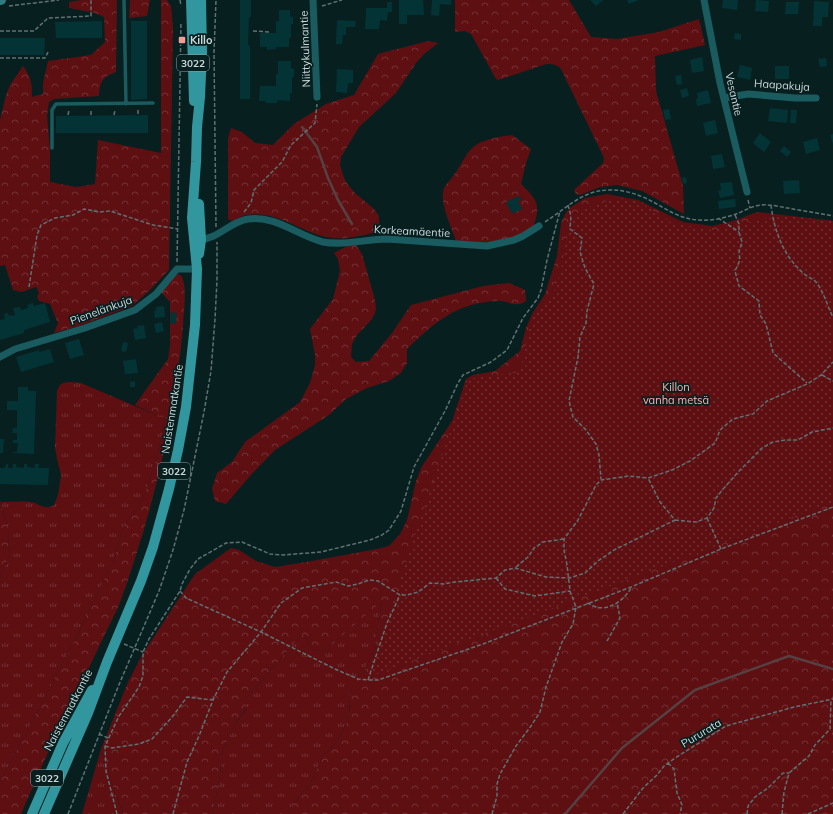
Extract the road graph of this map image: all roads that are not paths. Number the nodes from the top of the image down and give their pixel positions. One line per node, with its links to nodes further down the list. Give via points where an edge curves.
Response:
1 (124, 0): 10 (lane)
2 (192, 0): 11 (main road, Naistenmatkantie / 3022)
3 (201, 0): 11 (main road, Naistenmatkantie / 3022, via 202,52)
4 (313, 0): 6 (street, Niittykulmantie)
5 (704, 0): 7 (street, Vesantie)
6 (318, 97)
7 (724, 98): 8 (street, Haapakuja, via 748,94); 13 (street, Vesantie)
8 (816, 98)
9 (153, 103): 10 (lane)
10 (126, 104): 12 (lane, via 56,104 52,110)
11 (197, 127): 15 (main road, Naistenmatkantie / 3022)
12 (52, 148)
13 (747, 192)
14 (539, 226): 15 (street, Korkeamäentie, via 514,240 487,246 387,239 334,243 312,238 280,223 248,219 235,223 217,236)
15 (197, 240): 16 (main road, Naistenmatkantie / 3022)
16 (197, 269): 17 (street, Pienelänkuja, via 177,269 156,294 135,310 15,349); 18 (main road, Naistenmatkantie / 3022, via 196,325 178,450 153,547)
17 (0, 357)
18 (108, 662): 19 (main road, Naistenmatkantie / 3022, via 66,737); 20 (main road, Naistenmatkantie / 3022)
19 (33, 811): 20 (street)
20 (45, 814)

